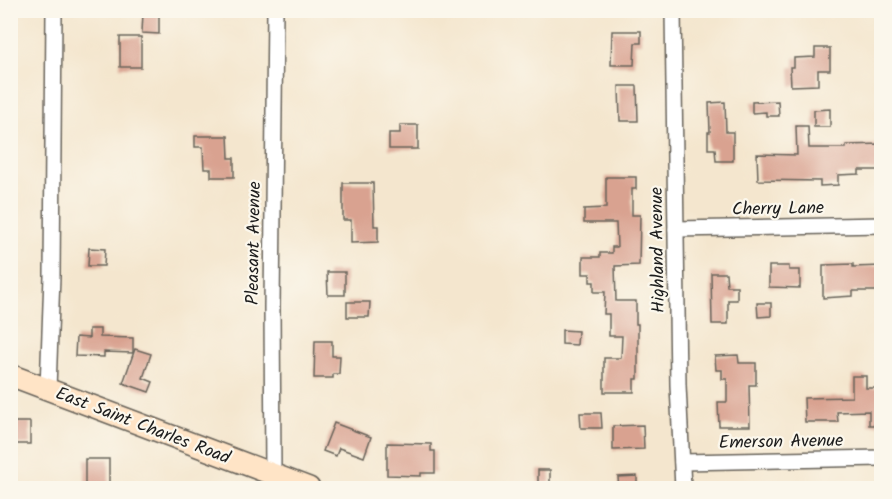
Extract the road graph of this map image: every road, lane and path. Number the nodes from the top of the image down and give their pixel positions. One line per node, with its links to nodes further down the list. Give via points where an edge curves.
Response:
1 (54, 10): 7 (street)
2 (275, 10): 10 (street, Pleasant Avenue)
3 (673, 10): 5 (street, Highland Avenue)
4 (882, 225): 5 (street, Cherry Lane)
5 (676, 229): 9 (street, Highland Avenue)
6 (10, 375): 7 (street, East Saint Charles Road)
7 (48, 389): 10 (street, East Saint Charles Road)
8 (882, 458): 9 (street, Emerson Avenue)
9 (682, 462): 12 (street, Highland Avenue)
10 (273, 475): 11 (street, East Saint Charles Road)
11 (309, 489)
12 (683, 489)

